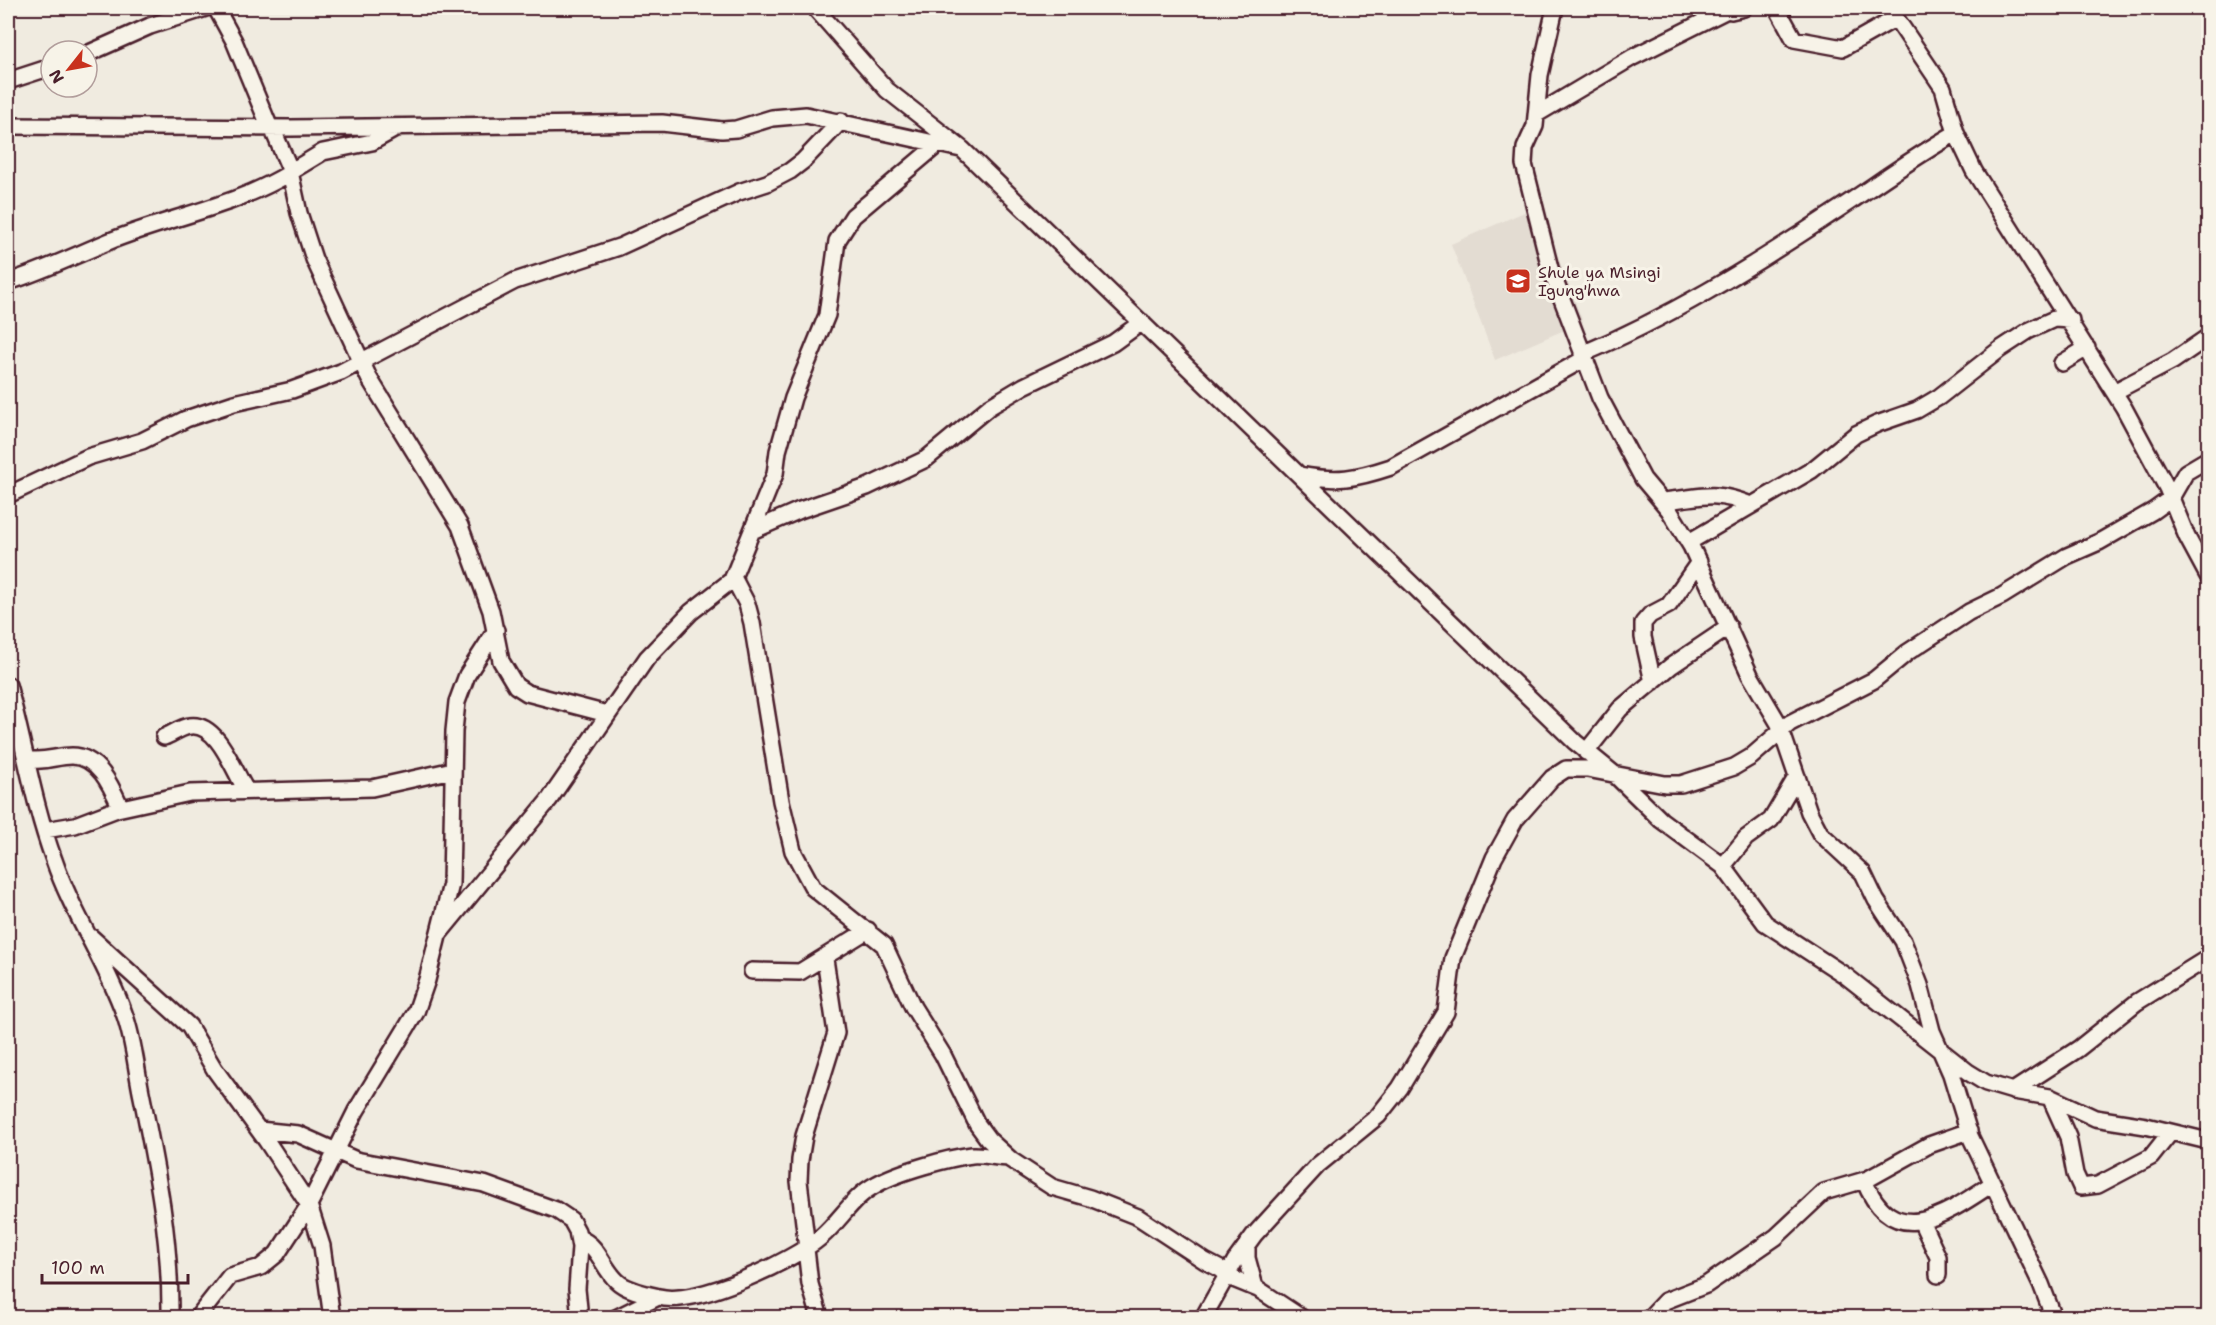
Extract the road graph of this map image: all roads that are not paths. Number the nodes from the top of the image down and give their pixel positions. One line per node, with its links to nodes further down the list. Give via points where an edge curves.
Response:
1 (206, 8): 9 (street, via 150,26)
2 (216, 8): 16 (street)
3 (815, 8): 19 (street, via 887,90)
4 (1555, 8): 12 (street, via 1540,75)
5 (1744, 8): 7 (street)
6 (1778, 8): 8 (street, via 1794,39 1835,48 1843,48)
7 (1725, 9): 12 (street, via 1588,81)
8 (1895, 12): 17 (street, via 1943,88)
9 (99, 49)
10 (39, 71): 11 (street)
11 (8, 81)
12 (1537, 114): 26 (street, via 1525,148 1524,164 1550,268)
13 (841, 121): 15 (street, via 788,115 722,130 662,123); 18 (street); 27 (street, via 803,160 775,180 739,192 619,247 515,281)
14 (8, 126): 16 (street)
15 (401, 127): 16 (street); 20 (street, via 372,142 323,152)
16 (271, 128): 20 (street)
17 (1956, 133): 22 (street, via 1983,186); 26 (street, via 1906,162 1805,232 1680,307)
18 (937, 145): 19 (street); 36 (street, via 853,216 837,241 827,315 793,398 775,474)
19 (962, 149): 23 (street)
20 (290, 173): 21 (street, via 235,201 110,241); 27 (street, via 314,259)
21 (8, 282)
22 (2071, 320): 25 (street); 35 (street, via 2054,319 2028,331 1939,397 1856,434 1823,462)
23 (1142, 322): 31 (street); 36 (street, via 1113,343 988,407 926,459 867,488)
24 (2208, 337): 29 (street)
25 (2087, 348): 28 (street); 29 (street)
26 (1583, 356): 31 (street, via 1391,467 1341,481); 34 (street, via 1636,467)
27 (361, 362): 32 (street, via 292,390 186,419 142,441 72,464); 42 (street, via 460,526)
28 (2062, 363)
29 (2115, 392): 33 (street)
30 (2208, 459): 33 (street, via 2186,472)
31 (1300, 475): 48 (street)
32 (8, 495)
33 (2171, 498): 39 (street); 46 (street, via 1969,612 1866,685)
34 (1662, 501): 35 (street, via 1710,494); 37 (street)
35 (1751, 505): 37 (street)
36 (754, 530): 40 (street)
37 (1689, 542): 38 (street)
38 (1699, 562): 41 (street); 43 (street, via 1669,605 1643,622)
39 (2208, 576)
40 (733, 577): 45 (street, via 691,612 647,658); 57 (street, via 752,623 781,801 793,850 813,888)
41 (1729, 627): 43 (street); 46 (street, via 1750,675)
42 (496, 630): 45 (street, via 501,661 516,686 527,693); 50 (street, via 467,675 457,702)
43 (1653, 682): 48 (street, via 1616,713)
44 (8, 685): 49 (street)
45 (607, 714): 58 (street, via 549,800)
46 (1781, 729): 51 (street, via 1751,757 1702,779 1665,784); 52 (street)
47 (164, 737): 53 (street, via 189,726 205,730 228,755)
48 (1586, 752): 51 (street)
49 (26, 759): 54 (street, via 73,756 89,761 106,779); 55 (street)
50 (453, 770): 53 (street, via 372,788); 58 (street, via 451,884)
51 (1613, 773): 56 (street, via 1661,820); 77 (street, via 1574,768 1560,771 1515,820 1494,858 1453,958 1446,1012 1400,1088 1365,1129 1314,1169)
52 (1797, 776): 56 (street, via 1771,819 1746,838); 63 (street, via 1820,833 1863,873 1903,940)
53 (246, 790): 54 (street, via 190,793)
54 (121, 808): 55 (street, via 75,825)
55 (45, 830): 59 (street, via 61,881)
56 (1723, 866): 63 (street, via 1765,923 1846,976)
57 (868, 930): 60 (street); 71 (street, via 892,957 913,1007 943,1055 977,1124)
58 (438, 935): 70 (street, via 416,1012 356,1111)
59 (89, 936): 66 (street, via 189,1026); 83 (street, via 124,1012 133,1044 166,1228)
60 (825, 958): 62 (street, via 800,972); 78 (street, via 836,1033 800,1160)
61 (2208, 958): 64 (street, via 2137,1002 2078,1049)
62 (752, 971)
63 (1938, 1047): 64 (street, via 1986,1083); 67 (street)
64 (2013, 1091): 65 (street)
65 (2049, 1097): 68 (street, via 2095,1118); 68 (street, via 2068,1137 2074,1174 2081,1187 2098,1185 2151,1157)
66 (258, 1130): 70 (street, via 298,1134); 74 (street)
67 (1969, 1131): 72 (street, via 1929,1145); 73 (street)
68 (2170, 1133): 69 (street)
69 (2208, 1141)
70 (337, 1152): 74 (street); 76 (street, via 356,1160 484,1184 521,1196 571,1220)
71 (1009, 1158): 78 (street, via 974,1155 878,1183 862,1193); 79 (street, via 1052,1188 1138,1217)
72 (1864, 1180): 75 (street, via 1872,1199 1886,1214 1909,1222); 91 (street, via 1818,1196 1776,1237 1706,1285 1665,1301)
73 (1992, 1184): 75 (street, via 1943,1213); 92 (street)
74 (309, 1205): 84 (street, via 277,1254 261,1267 230,1276); 85 (street, via 322,1246)
75 (1921, 1221): 80 (street, via 1938,1257)
76 (579, 1238): 82 (street, via 598,1251 618,1282); 86 (street)
77 (1247, 1244): 79 (street); 81 (street)
78 (806, 1248): 82 (street, via 746,1279 689,1298); 88 (street, via 810,1284)
79 (1227, 1275): 81 (street); 89 (street)
80 (1938, 1275)
81 (1255, 1287): 90 (street)
82 (658, 1297): 87 (street)
83 (170, 1317)
84 (197, 1317)
85 (332, 1317)
86 (580, 1317)
87 (616, 1317)
88 (820, 1317)
89 (1203, 1317)
90 (1302, 1317)
91 (1649, 1317)
92 (2054, 1317)

